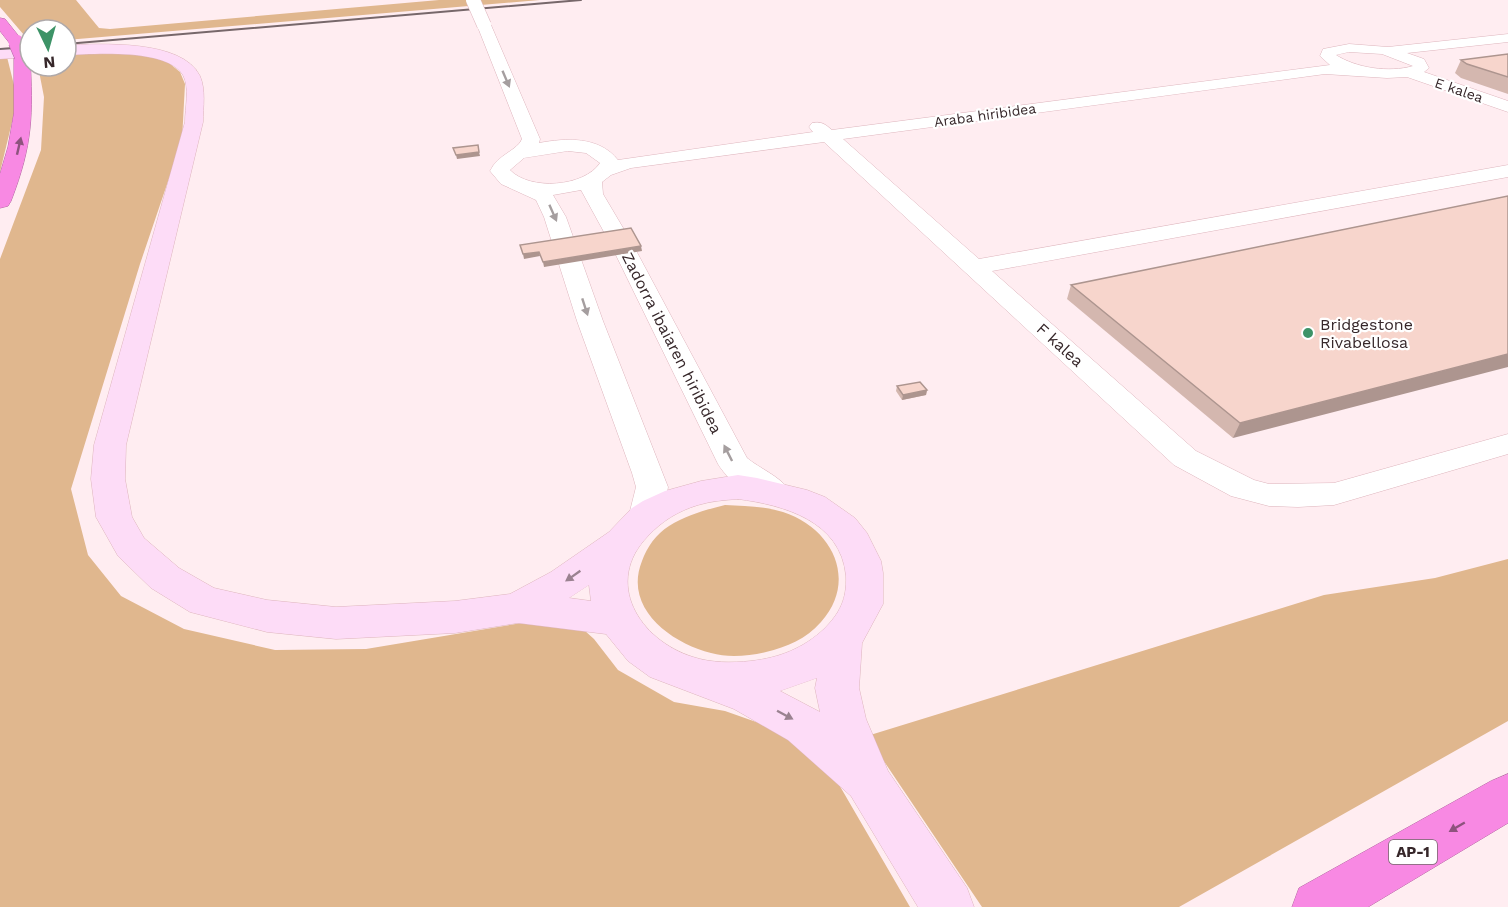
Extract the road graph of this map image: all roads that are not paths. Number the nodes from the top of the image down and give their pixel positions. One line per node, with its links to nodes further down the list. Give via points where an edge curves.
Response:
1 (473, 0): 3 (street, bridge)
2 (487, 0): 3 (street)
3 (492, 21): 8 (street); 22 (street, one-way to 22, via 531,139)
4 (0, 22): 6 (highway)
5 (1508, 38): 10 (street, via 1406,51)
6 (18, 45)
7 (1508, 46): 14 (street, via 1424,57)
8 (511, 49)
9 (78, 50): 32 (street, via 138,52 169,58 191,75 193,88 194,122 110,445 108,479 114,517 131,547 165,578 204,601 267,616 336,623 455,617)
10 (1384, 50): 13 (street, Araba hiribidea, via 1336,49); 14 (street, E kalea)
11 (18, 51): 12 (street)
12 (0, 54)
13 (1327, 56): 15 (street); 19 (street, Araba hiribidea, via 1314,63)
14 (1414, 67): 15 (street); 17 (street, E kalea)
15 (1364, 70): 19 (street, Araba hiribidea, via 1325,69)
16 (24, 78): 26 (highway, one-way to 16, via 14,169 24,128)
17 (1508, 107)
18 (547, 127): 20 (street, via 552,137)
19 (823, 131): 21 (street, Araba hiribidea, via 632,151); 24 (street, Araba hiribidea, via 627,163); 27 (street, F kalea)
20 (572, 146): 21 (street, Araba hiribidea); 22 (street)
21 (596, 150): 24 (street, Zadorra ibaiaren hiribidea, via 610,162)
22 (520, 153): 25 (street, via 509,158 500,171 503,178)
23 (1508, 171): 27 (street)
24 (600, 175): 25 (street, Araba hiribidea, via 560,188); 29 (street, Zadorra ibaiaren hiribidea, one-way to 24, via 734,464 593,194 591,189)
25 (526, 187): 30 (street, one-way to 30, via 544,195 558,225 648,473 652,488)
26 (0, 201)
27 (974, 267): 28 (street, F kalea, via 1185,458 1243,488 1269,495 1334,494)
28 (1508, 444)
29 (772, 490): 30 (street, via 705,490 674,500); 34 (street, via 807,501 836,520 857,546 866,576 862,609)
30 (646, 516): 31 (street)
31 (621, 542): 32 (street, one-way to 32, via 565,582); 33 (street, via 609,567 608,593)
32 (518, 608): 33 (street)
33 (616, 619): 35 (street, via 633,643 660,662)
34 (842, 639): 35 (street, via 813,661 776,675 734,680); 36 (street, via 837,688 844,720)
35 (693, 675): 36 (street, one-way to 36, via 749,696 804,726)
36 (870, 785): 38 (street)
37 (1508, 797): 39 (highway, AP-1, one-way to 39)
38 (948, 907)
39 (1318, 907)

